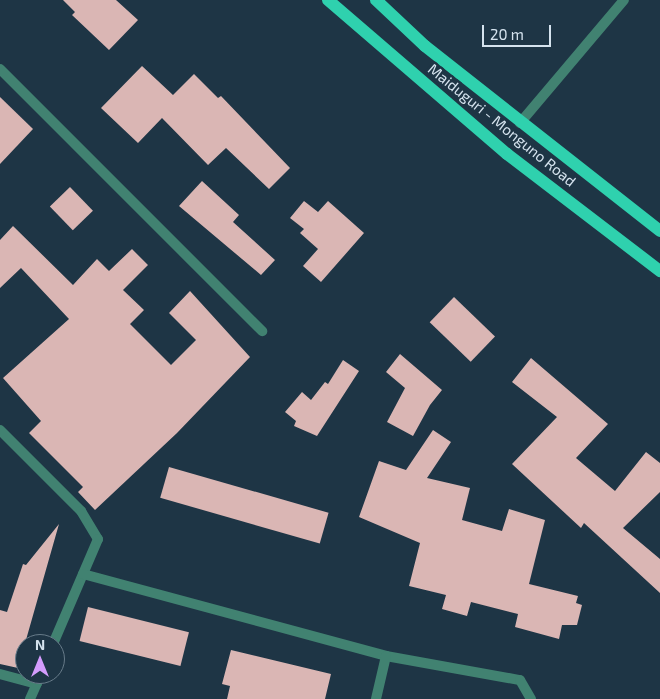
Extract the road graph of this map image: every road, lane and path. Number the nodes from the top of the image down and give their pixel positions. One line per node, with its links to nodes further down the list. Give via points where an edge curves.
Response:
1 (328, 0): 7 (main road, Maiduguri - Monguno Road, via 507,154)
2 (376, 0): 5 (main road, Maiduguri - Monguno Road, via 425,46)
3 (624, 0): 5 (street)
4 (0, 69): 8 (street)
5 (520, 123): 6 (main road, Maiduguri - Monguno Road, via 603,183)
6 (660, 231)
7 (660, 271)
8 (262, 331)
9 (0, 430): 10 (street, via 81,511 98,539)
10 (82, 574): 11 (street); 12 (street)
11 (57, 634)
12 (386, 656): 17 (street); 18 (street, via 520,680)
13 (0, 674): 14 (street)
14 (15, 676)
15 (37, 684): 16 (street)
16 (30, 699)
17 (376, 699)
18 (531, 699)

